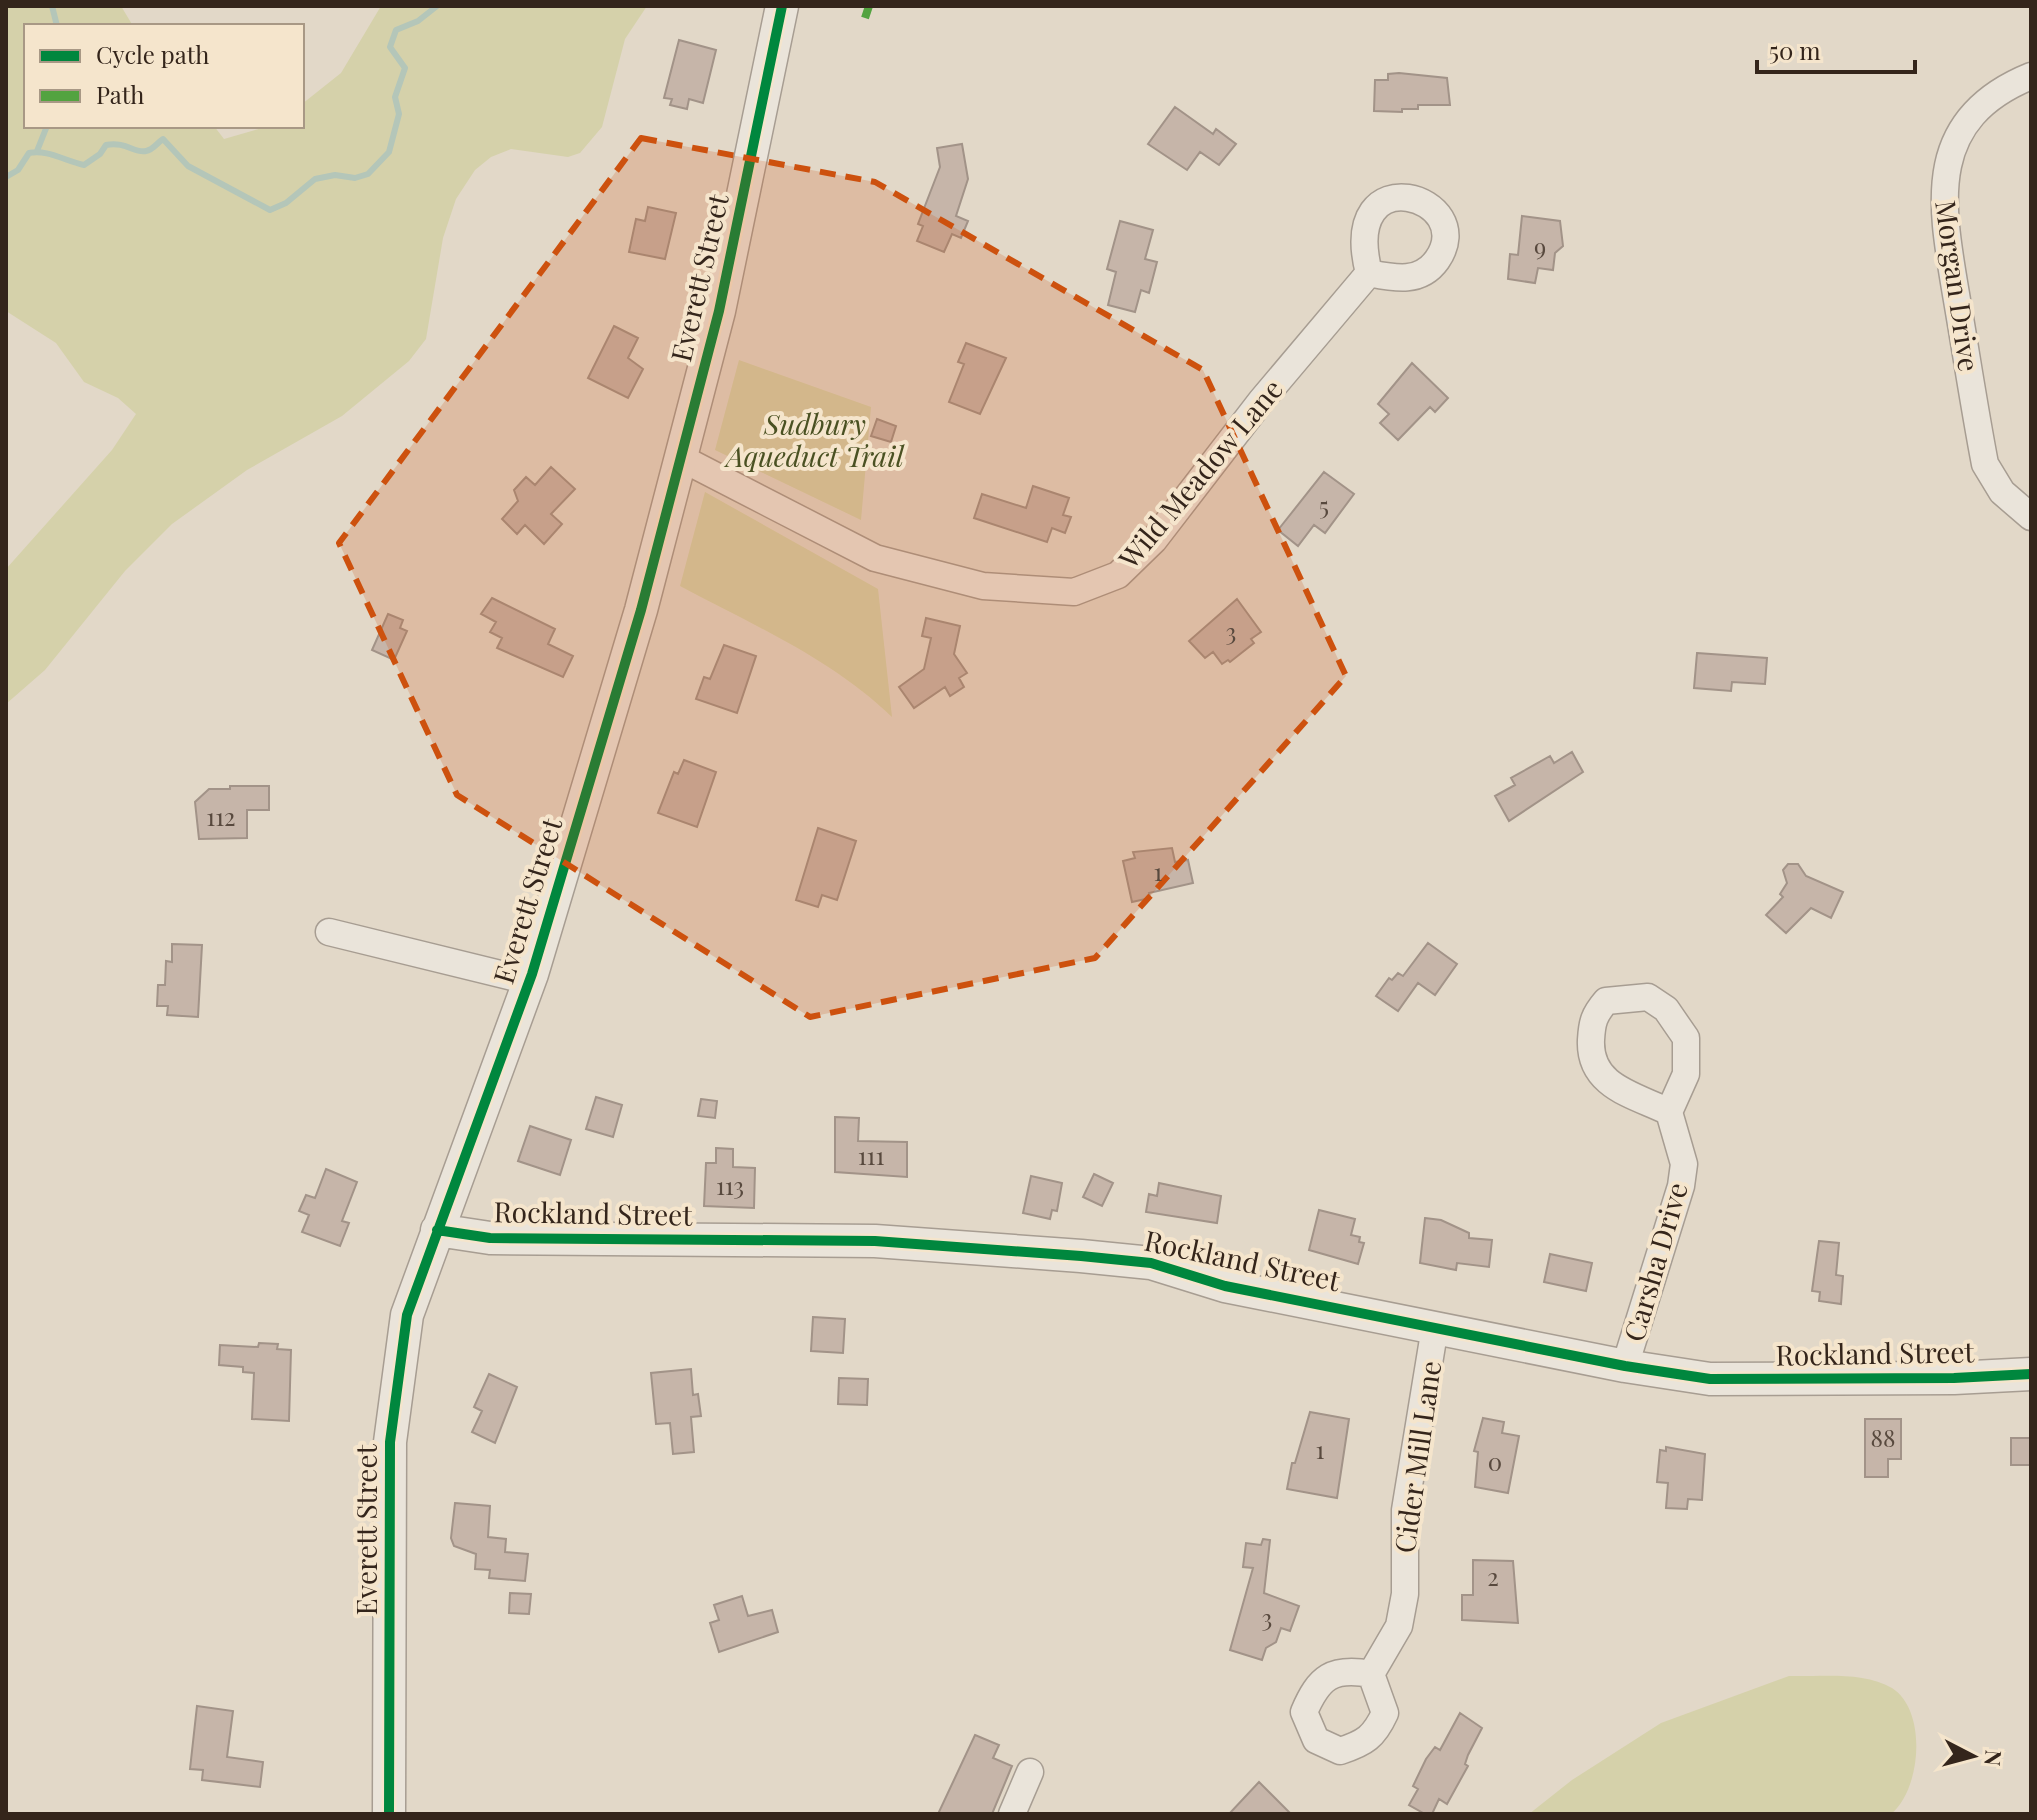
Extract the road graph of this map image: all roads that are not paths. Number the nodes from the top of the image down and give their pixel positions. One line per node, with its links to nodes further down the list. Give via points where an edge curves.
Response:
1 (782, 6): 4 (street, Everett Street, via 719,311)
2 (2031, 76): 5 (street, Morgan Drive, via 2001,88 1964,124 1952,149 1943,196 1985,464 2002,492)
3 (1369, 273): 4 (street, Wild Meadow Lane, via 1154,540 1118,575 1074,592 983,586 875,558)
4 (681, 458): 7 (street, Everett Street)
5 (2031, 517)
6 (329, 932): 7 (street)
7 (529, 981): 9 (street, Everett Street)
8 (1669, 1112): 8 (street, via 1597,1074 1590,1048 1592,1017 1606,1001 1648,997 1666,1009 1686,1038 1686,1074); 11 (street, Carsha Drive, via 1684,1164 1681,1186)
9 (437, 1230): 10 (street, Rockland Street, via 490,1238 875,1241 1081,1256 1151,1263 1225,1286); 15 (street, Everett Street, via 407,1315 390,1442)
10 (1435, 1327): 11 (street, Rockland Street); 13 (street, Cider Mill Lane, via 1405,1510 1405,1594 1399,1626)
11 (1625, 1366): 12 (street, Rockland Street, via 1710,1379 1776,1381)
12 (2031, 1374)
13 (1371, 1674)
14 (1030, 1772): 16 (street)
15 (389, 1814)
16 (1012, 1814)

